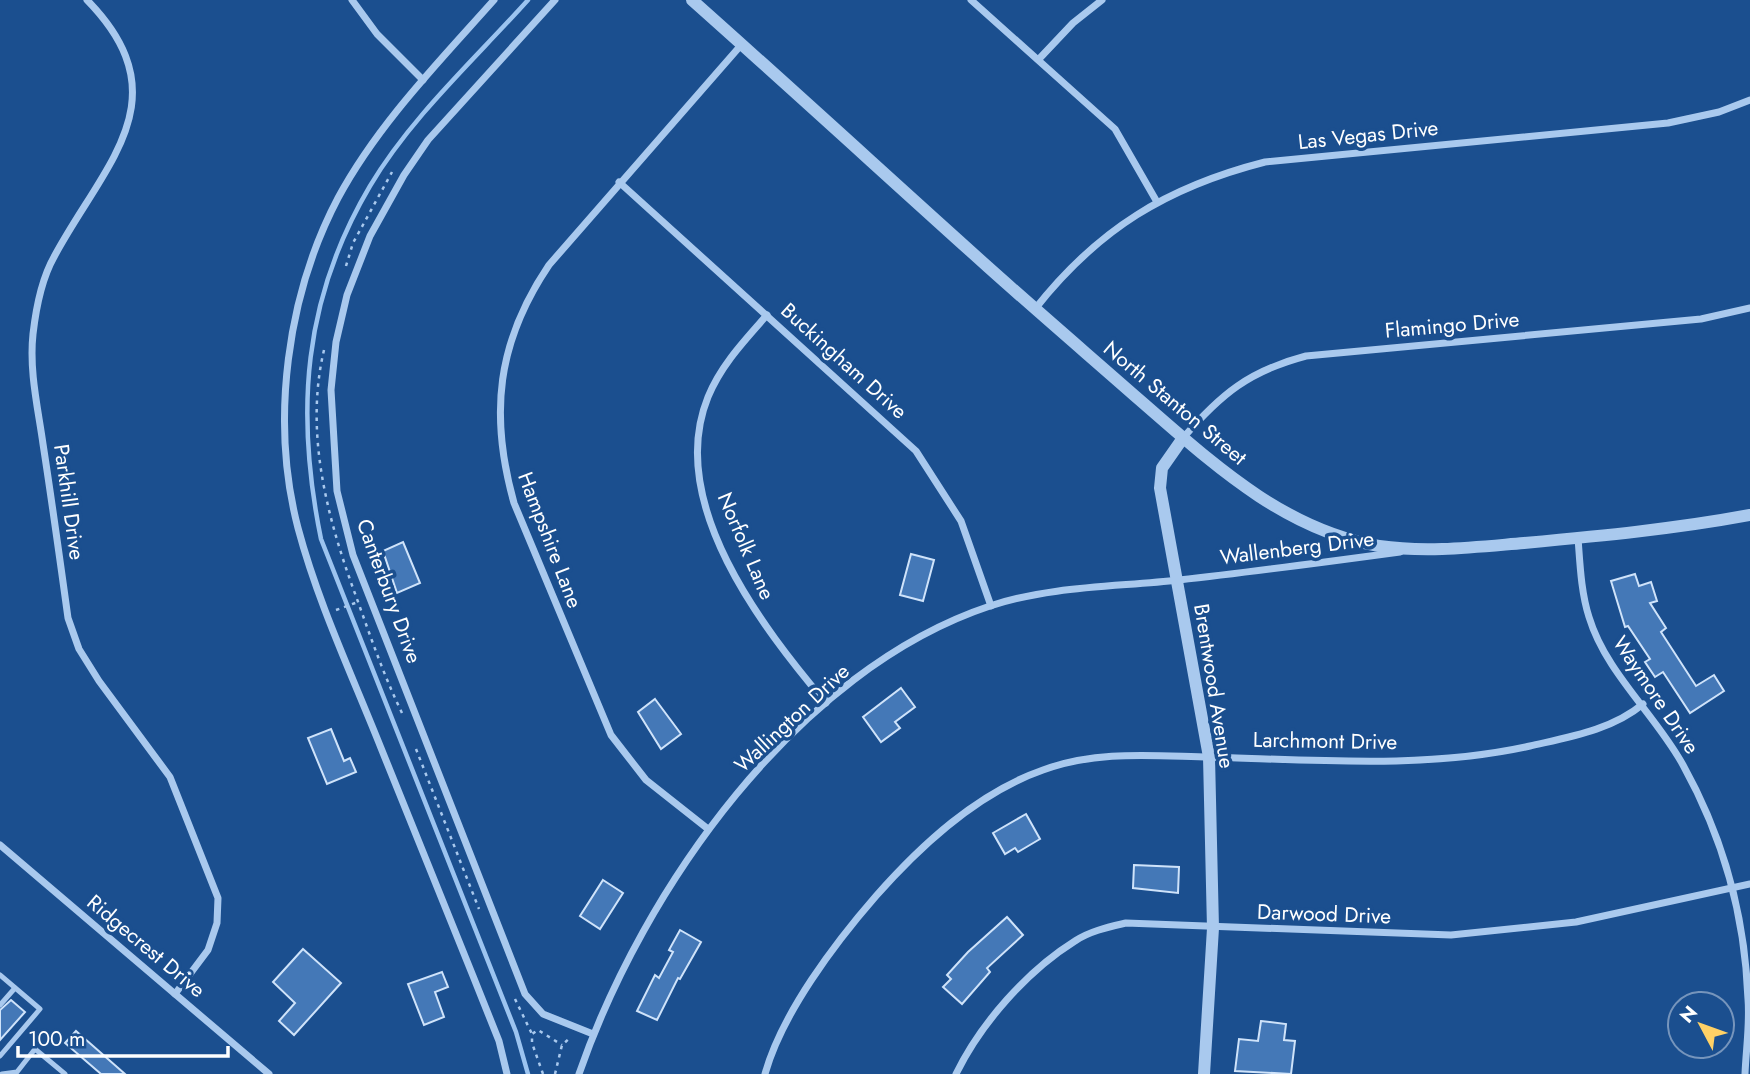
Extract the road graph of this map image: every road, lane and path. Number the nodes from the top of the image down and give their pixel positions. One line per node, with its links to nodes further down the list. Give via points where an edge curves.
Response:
1 (87, 0): 41 (street, Parkhill Drive, via 108,21 128,64 134,90 129,124 117,155 52,259 39,298 32,365 68,618 79,649 99,681 170,777 218,898 217,923 208,950)
2 (352, 0): 10 (street, via 377,34)
3 (494, 0): 10 (street)
4 (555, 0): 45 (street, Canterbury Drive, via 429,140 385,205 347,295 331,390 337,491 353,555 525,994 543,1014)
5 (692, 0): 8 (street, North Stanton Street)
6 (971, 0): 9 (street)
7 (1102, 0): 9 (street)
8 (742, 44): 13 (street, Hampshire Lane); 17 (street, North Stanton Street)
9 (1039, 59): 14 (street, via 1115,129)
10 (423, 80): 52 (street, via 363,158 319,240 303,287 292,336 286,414 288,478 313,577 499,1041)
11 (1750, 100): 14 (street, Las Vegas Drive, via 1668,123 1265,162 1215,174)
12 (394, 169): 15 (path, via 353,243)
13 (619, 183): 18 (street, Buckingham Drive); 33 (street, Hampshire Lane, via 526,299 502,378 500,442 514,503 611,735 646,780)
14 (1157, 202): 17 (street, Las Vegas Drive, via 1091,246)
15 (342, 276)
16 (1750, 308): 20 (street, Flamingo Drive, via 1701,319 1306,356 1238,382)
17 (1035, 309): 20 (street, North Stanton Street)
18 (767, 315): 26 (street, Buckingham Drive, via 916,451 961,521); 28 (street, Norfolk Lane, via 725,365 708,398 699,436 699,472 710,516 747,601)
19 (324, 350): 25 (path, via 318,410 321,468 328,515)
20 (1183, 438): 23 (street, North Stanton Street, via 1250,491 1305,522 1378,546); 24 (street, Brentwood Avenue, via 1160,478)
21 (1750, 515): 22 (street, North Stanton Street)
22 (1578, 538): 23 (street, North Stanton Street); 29 (street, Waymore Drive, via 1585,600 1596,636 1613,667)
23 (1421, 550): 24 (street, Wallenberg Drive)
24 (1178, 580): 26 (street, Wallington Drive, via 1046,592); 32 (street, Brentwood Avenue)
25 (358, 602): 27 (path); 30 (path, via 379,663)
26 (991, 606): 28 (street, Wallington Drive, via 915,639)
27 (336, 610)
28 (826, 703): 33 (street, Wallington Drive)
29 (1643, 704): 32 (street, Larchmont Drive, via 1618,721 1559,740 1444,760); 36 (street, Waymore Drive, via 1672,745 1700,799)
30 (408, 724)
31 (415, 744): 37 (path)
32 (1209, 757): 38 (street, Brentwood Avenue); 56 (street, Larchmont Drive, via 1123,754 1079,760 1042,770 993,793 925,847 854,923 805,991)
33 (708, 829): 45 (street, Wallington Drive, via 653,910)
34 (0, 845): 41 (street, Ridgecrest Drive)
35 (1750, 884): 36 (street, Darwood Drive)
36 (1734, 889): 38 (street, Darwood Drive, via 1576,922 1451,935); 59 (street, Waymore Drive, via 1748,999)
37 (483, 919)
38 (1213, 928): 57 (street, Darwood Drive, via 1126,923 1076,940 1019,989 967,1053); 58 (street, Brentwood Avenue)
39 (0, 975): 40 (lane)
40 (15, 988): 43 (lane); 48 (lane, via 40,1009)
41 (175, 994): 51 (street, Ridgecrest Drive)
42 (515, 998): 44 (path)
43 (0, 1005)
44 (532, 1034): 47 (path, via 538,1030); 53 (path)
45 (593, 1034): 55 (street, Wallington Drive)
46 (571, 1037): 47 (path)
47 (562, 1045): 54 (path)
48 (0, 1056)
49 (2, 1072): 50 (lane, via 17,1072 35,1049)
50 (65, 1074)
51 (269, 1074)
52 (506, 1074)
53 (543, 1074)
54 (555, 1074)
55 (579, 1074)
56 (765, 1074)
57 (956, 1074)
58 (1204, 1074)
59 (1745, 1074)

